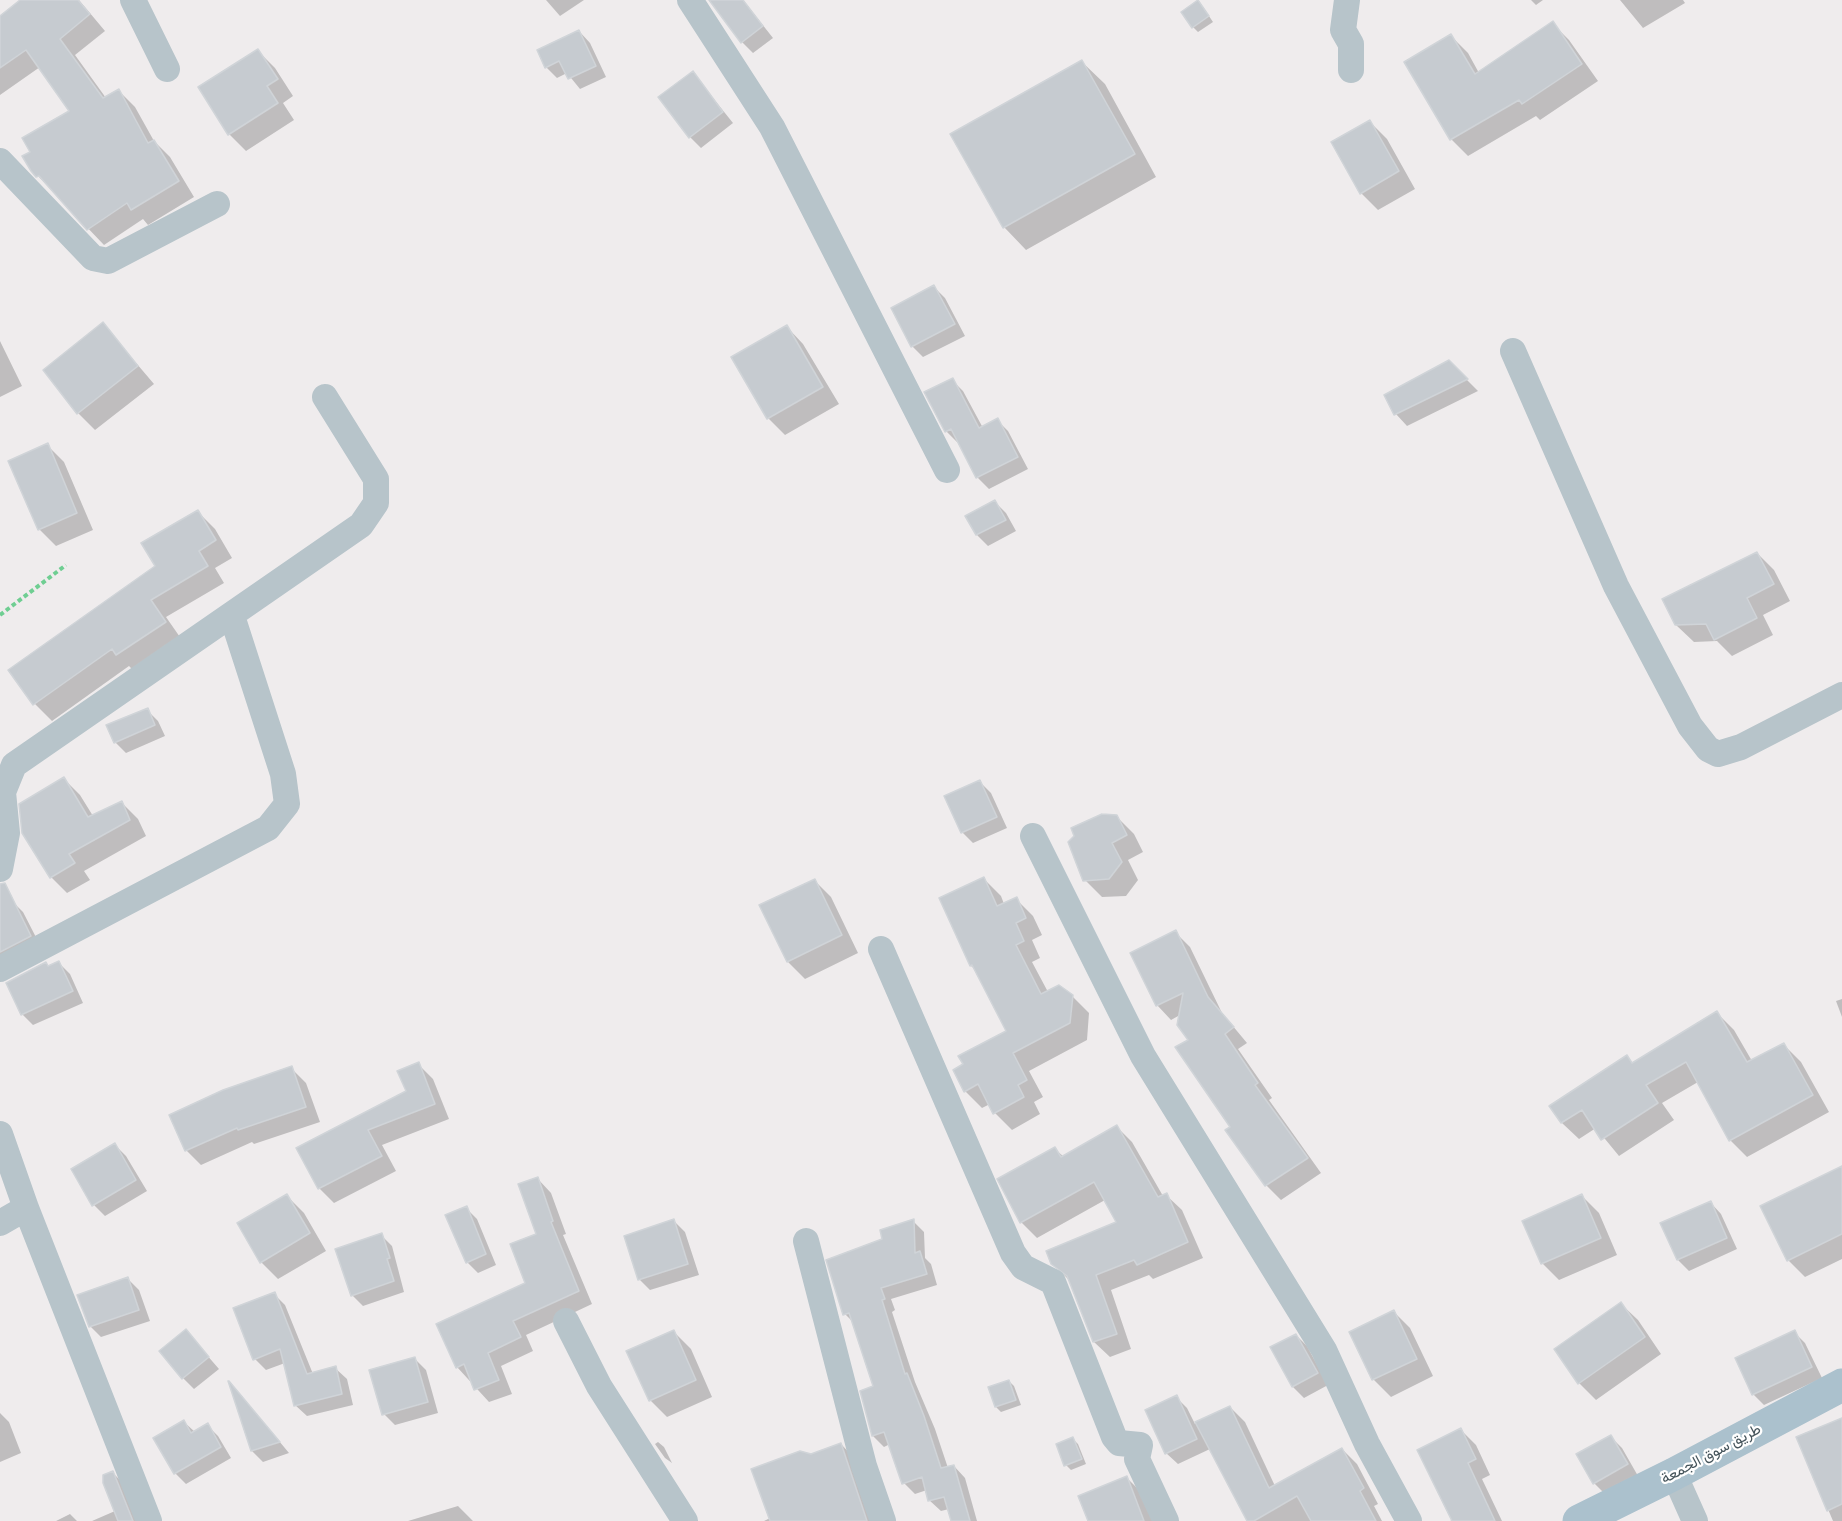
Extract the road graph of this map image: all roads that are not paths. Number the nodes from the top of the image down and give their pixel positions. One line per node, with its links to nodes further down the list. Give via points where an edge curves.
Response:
1 (133, 0): 4 (street)
2 (690, 0): 10 (street, via 772,127)
3 (1347, 0): 5 (street, via 1343,30 1351,44)
4 (167, 69)
5 (1351, 70)
6 (0, 161): 7 (street, via 93,258 108,261)
7 (217, 204)
8 (1513, 351): 12 (street, via 1616,586 1690,726 1708,749 1718,754 1741,747)
9 (325, 397): 11 (street, via 376,479 376,503 361,525)
10 (947, 470)
11 (232, 616): 14 (street, via 14,765 3,792 7,833); 16 (street, via 283,774 287,804 268,828)
12 (1842, 695)
13 (1033, 837): 28 (street, via 1143,1056 1324,1350 1367,1444)
14 (0, 869)
15 (881, 949): 27 (street, via 1013,1253 1023,1267 1053,1282 1114,1437 1119,1443 1140,1444 1137,1459)
16 (0, 969)
17 (0, 1134): 18 (street)
18 (26, 1208): 19 (street); 24 (street)
19 (0, 1223)
20 (806, 1241): 26 (street, via 864,1467)
21 (566, 1322): 25 (street, via 599,1386)
22 (1842, 1385): 23 (main road, طريق سوق الجمعة)
23 (1674, 1474): 29 (main road, طريق سوق الجمعة); 30 (street)
24 (149, 1521)
25 (685, 1521)
26 (883, 1521)
27 (1166, 1521)
28 (1409, 1521)
29 (1579, 1521)
30 (1695, 1521)

